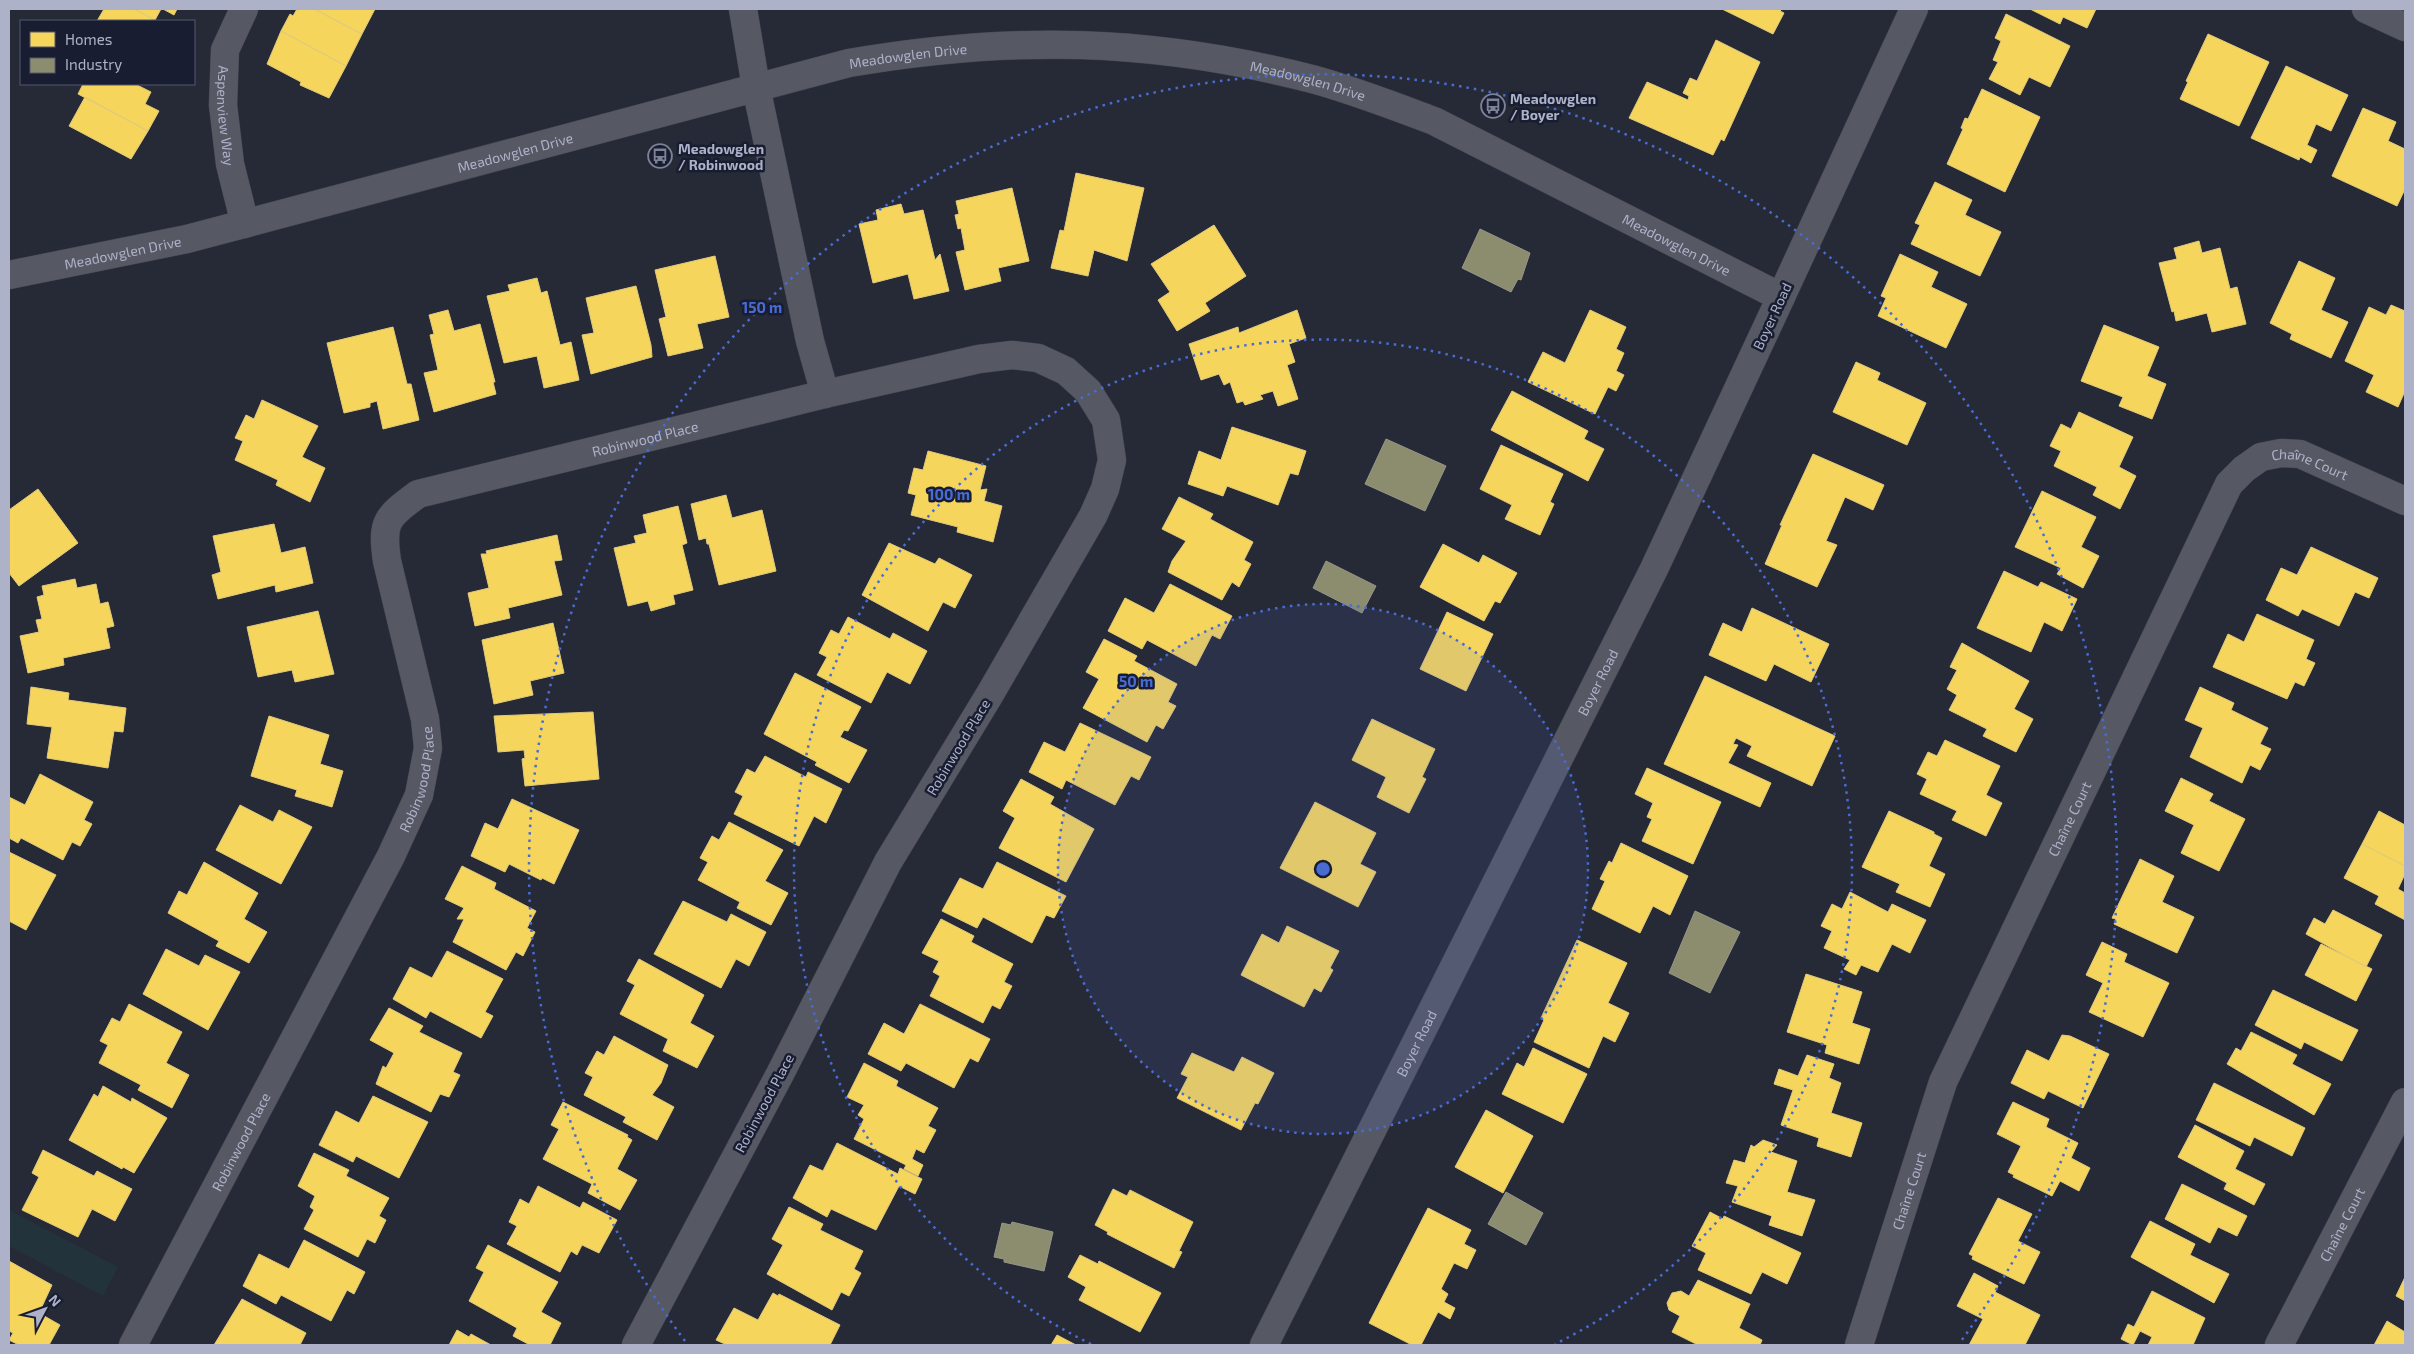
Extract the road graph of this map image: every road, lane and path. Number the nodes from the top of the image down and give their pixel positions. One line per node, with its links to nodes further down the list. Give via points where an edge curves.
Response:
1 (244, 9): 7 (street, Aspenview Way, via 225,50 223,105 227,151)
2 (743, 9): 6 (street)
3 (1914, 9): 9 (street, Boyer Road)
4 (2366, 9): 5 (street)
5 (2405, 27)
6 (756, 88): 7 (street, Meadowglen Drive); 9 (street, Meadowglen Drive, via 849,63 954,48 1073,43 1188,53 1312,79 1434,121); 10 (street, via 810,341)
7 (245, 224): 8 (street, Meadowglen Drive)
8 (9, 275)
9 (1781, 296): 15 (street, Boyer Road, via 1654,569)
10 (825, 394): 13 (street, Robinwood Place, via 418,494 391,515 384,537 387,561 425,719 428,748 419,795 382,874); 14 (street, Robinwood Place, via 980,359 1012,355 1038,358 1066,371 1088,391 1106,420 1112,460 1105,489 1093,516 888,862)
11 (2405, 501): 16 (street, Chaîne Court, via 2300,454 2280,453 2261,457 2229,484 1943,1082)
12 (2405, 1102): 17 (street, Chaîne Court)
13 (134, 1345)
14 (636, 1345)
15 (1264, 1345)
16 (1859, 1345)
17 (2279, 1345)

